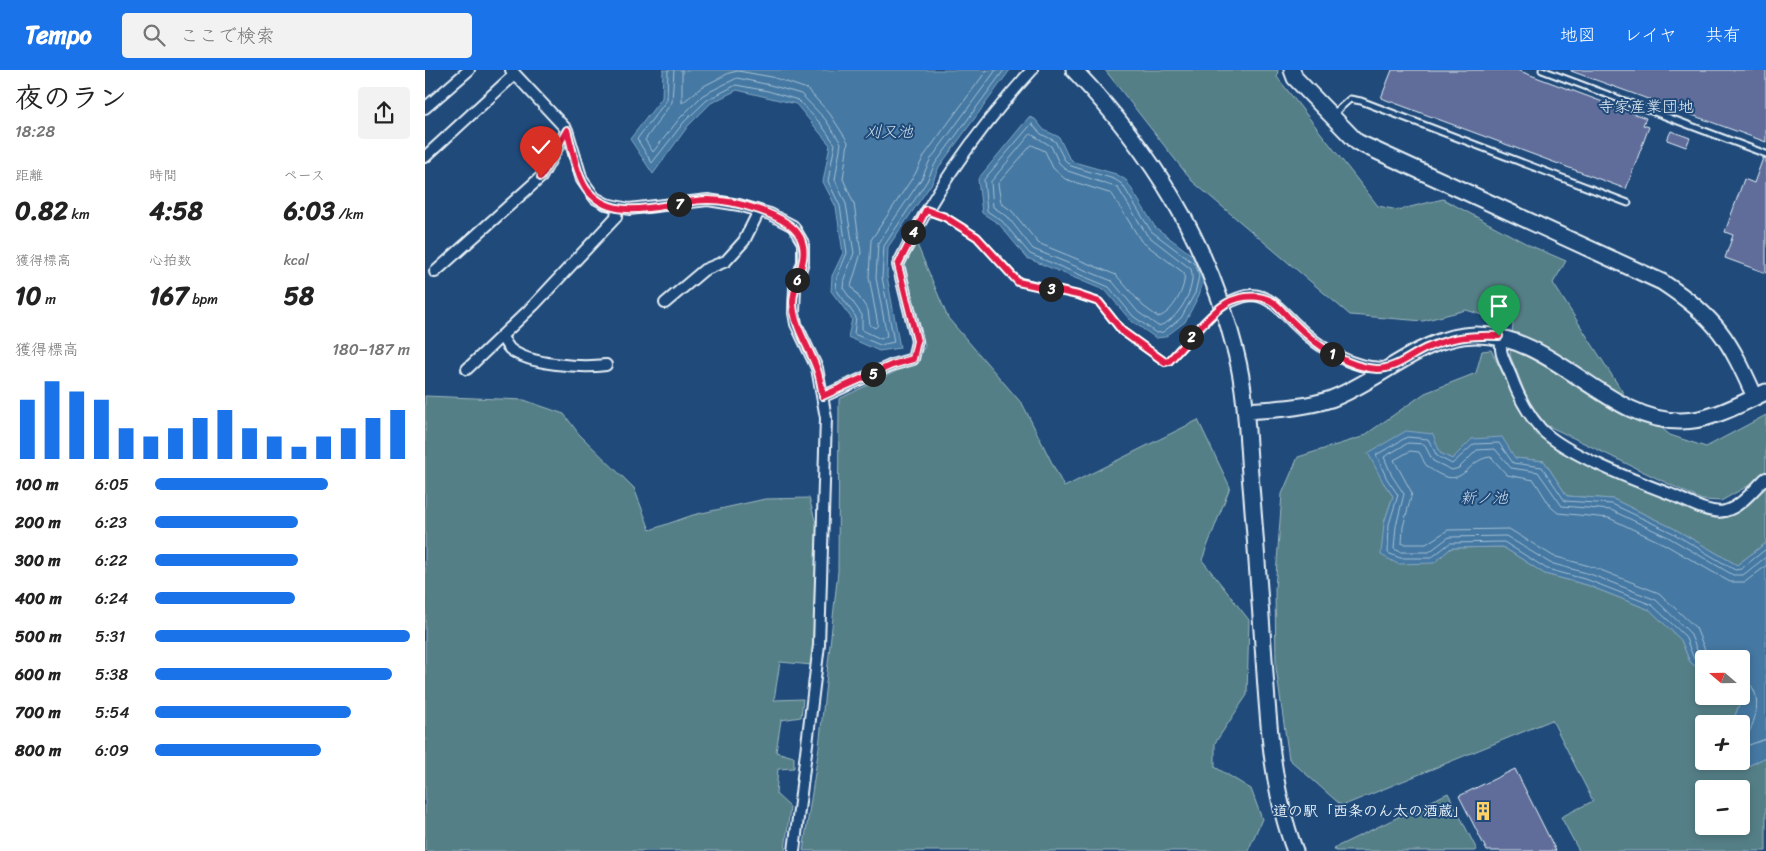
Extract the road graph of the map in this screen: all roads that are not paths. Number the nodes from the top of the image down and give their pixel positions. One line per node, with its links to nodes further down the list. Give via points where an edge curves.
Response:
1 (469, 70): 7 (street)
2 (1032, 70): 14 (street, via 949,172)
3 (1074, 70): 18 (street, via 1109,107 1166,184 1188,224)
4 (1292, 70): 8 (street, via 1295,78)
5 (1542, 70): 10 (lane)
6 (513, 72): 9 (street); 11 (street)
7 (425, 108)
8 (1332, 115): 12 (lane, via 1350,99 1361,101); 24 (street, via 1357,142 1662,282 1709,317)
9 (567, 130): 13 (street, via 587,190 595,198); 16 (street, via 541,177)
10 (1766, 154)
11 (425, 157)
12 (1628, 203)
13 (617, 208): 15 (street, via 708,200); 19 (street, via 615,217)
14 (926, 210): 18 (lane, via 945,217 977,237 1018,282 1099,302 1122,331 1165,362); 25 (street, via 898,265 917,341 913,359)
15 (759, 211): 17 (street, via 745,242 726,261 704,270); 25 (street, via 793,226 803,243 794,313 817,368)
16 (435, 272)
17 (665, 303)
18 (1223, 306): 22 (street, via 1251,295 1272,301 1331,353 1358,365); 26 (street, via 1237,355)
19 (501, 336): 21 (street, via 509,348 519,354 559,365 584,368); 23 (street)
20 (1502, 337): 22 (street, via 1474,335 1450,338); 24 (street, via 1540,352 1617,401 1657,418 1680,421 1702,418); 27 (street, via 1499,348 1518,396 1528,412 1543,430 1581,456 1700,506 1725,511)
21 (606, 365)
22 (1391, 368): 26 (street, via 1331,399 1302,406)
23 (467, 369)
24 (1761, 394)
25 (823, 396): 28 (street, via 826,427 819,644)
26 (1246, 411): 29 (street, via 1267,700 1281,806)
27 (1766, 478)
28 (794, 851)
29 (1295, 851)

